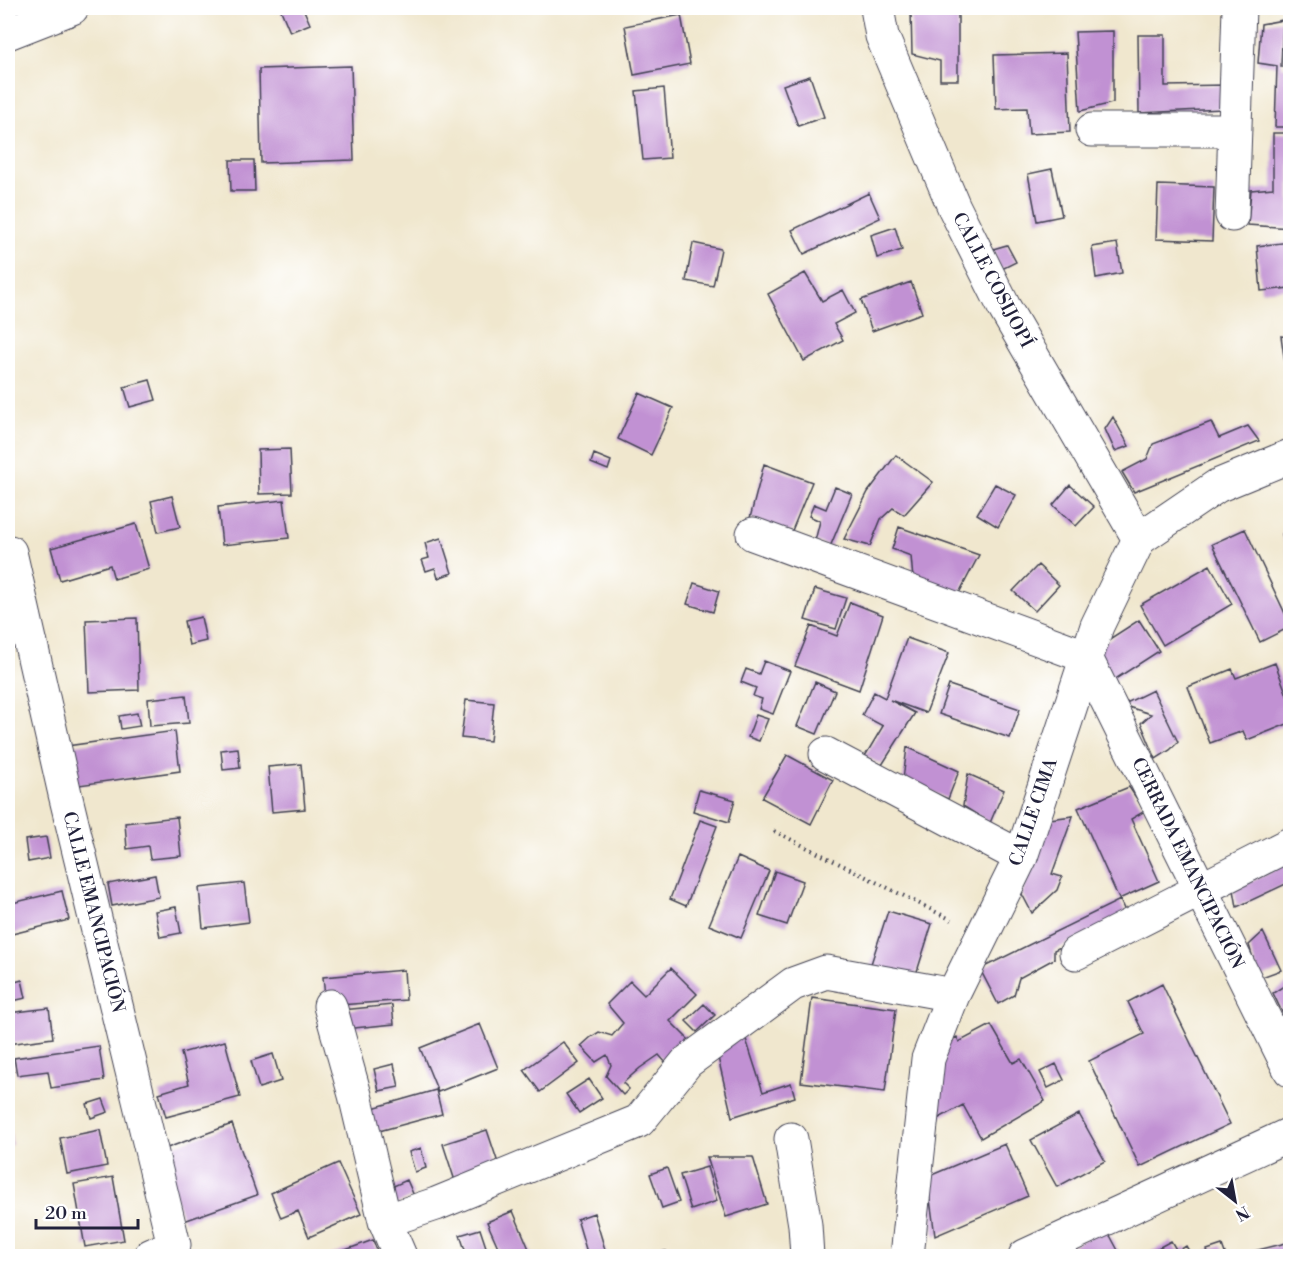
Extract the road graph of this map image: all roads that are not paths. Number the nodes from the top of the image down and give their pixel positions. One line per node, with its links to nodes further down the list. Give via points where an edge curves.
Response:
1 (72, 8): 4 (street)
2 (877, 8): 10 (street, CALLE COSIJOPÍ, via 882,36 954,207 1004,307)
3 (1239, 8): 6 (street)
4 (8, 33)
5 (1092, 130): 6 (street)
6 (1235, 130): 7 (street)
7 (1232, 215)
8 (1290, 456): 10 (street, via 1218,486)
9 (753, 534): 12 (street)
10 (1139, 539): 12 (street, CALLE CIMA)
11 (10, 552): 24 (street, CALLE EMANCIPACIÓN, via 174,1245)
12 (1085, 656): 15 (street, CALLE CIMA); 16 (street, CERRADA EMANCIPACIÓN)
13 (826, 753): 15 (street)
14 (1290, 844): 16 (street)
15 (1021, 857): 18 (street, CALLE CIMA)
16 (1200, 888): 17 (street); 20 (street, CERRADA EMANCIPACIÓN)
17 (1076, 953)
18 (953, 995): 23 (street, via 826,972 793,984 687,1062 639,1122); 27 (street, CALLE CIMA, via 928,1059)
19 (330, 1006): 23 (street)
20 (1290, 1070)
21 (1290, 1134): 28 (street)
22 (790, 1139): 26 (street)
23 (385, 1221): 25 (street)
24 (150, 1257)
25 (400, 1257)
26 (807, 1257)
27 (907, 1257)
28 (1025, 1257)

